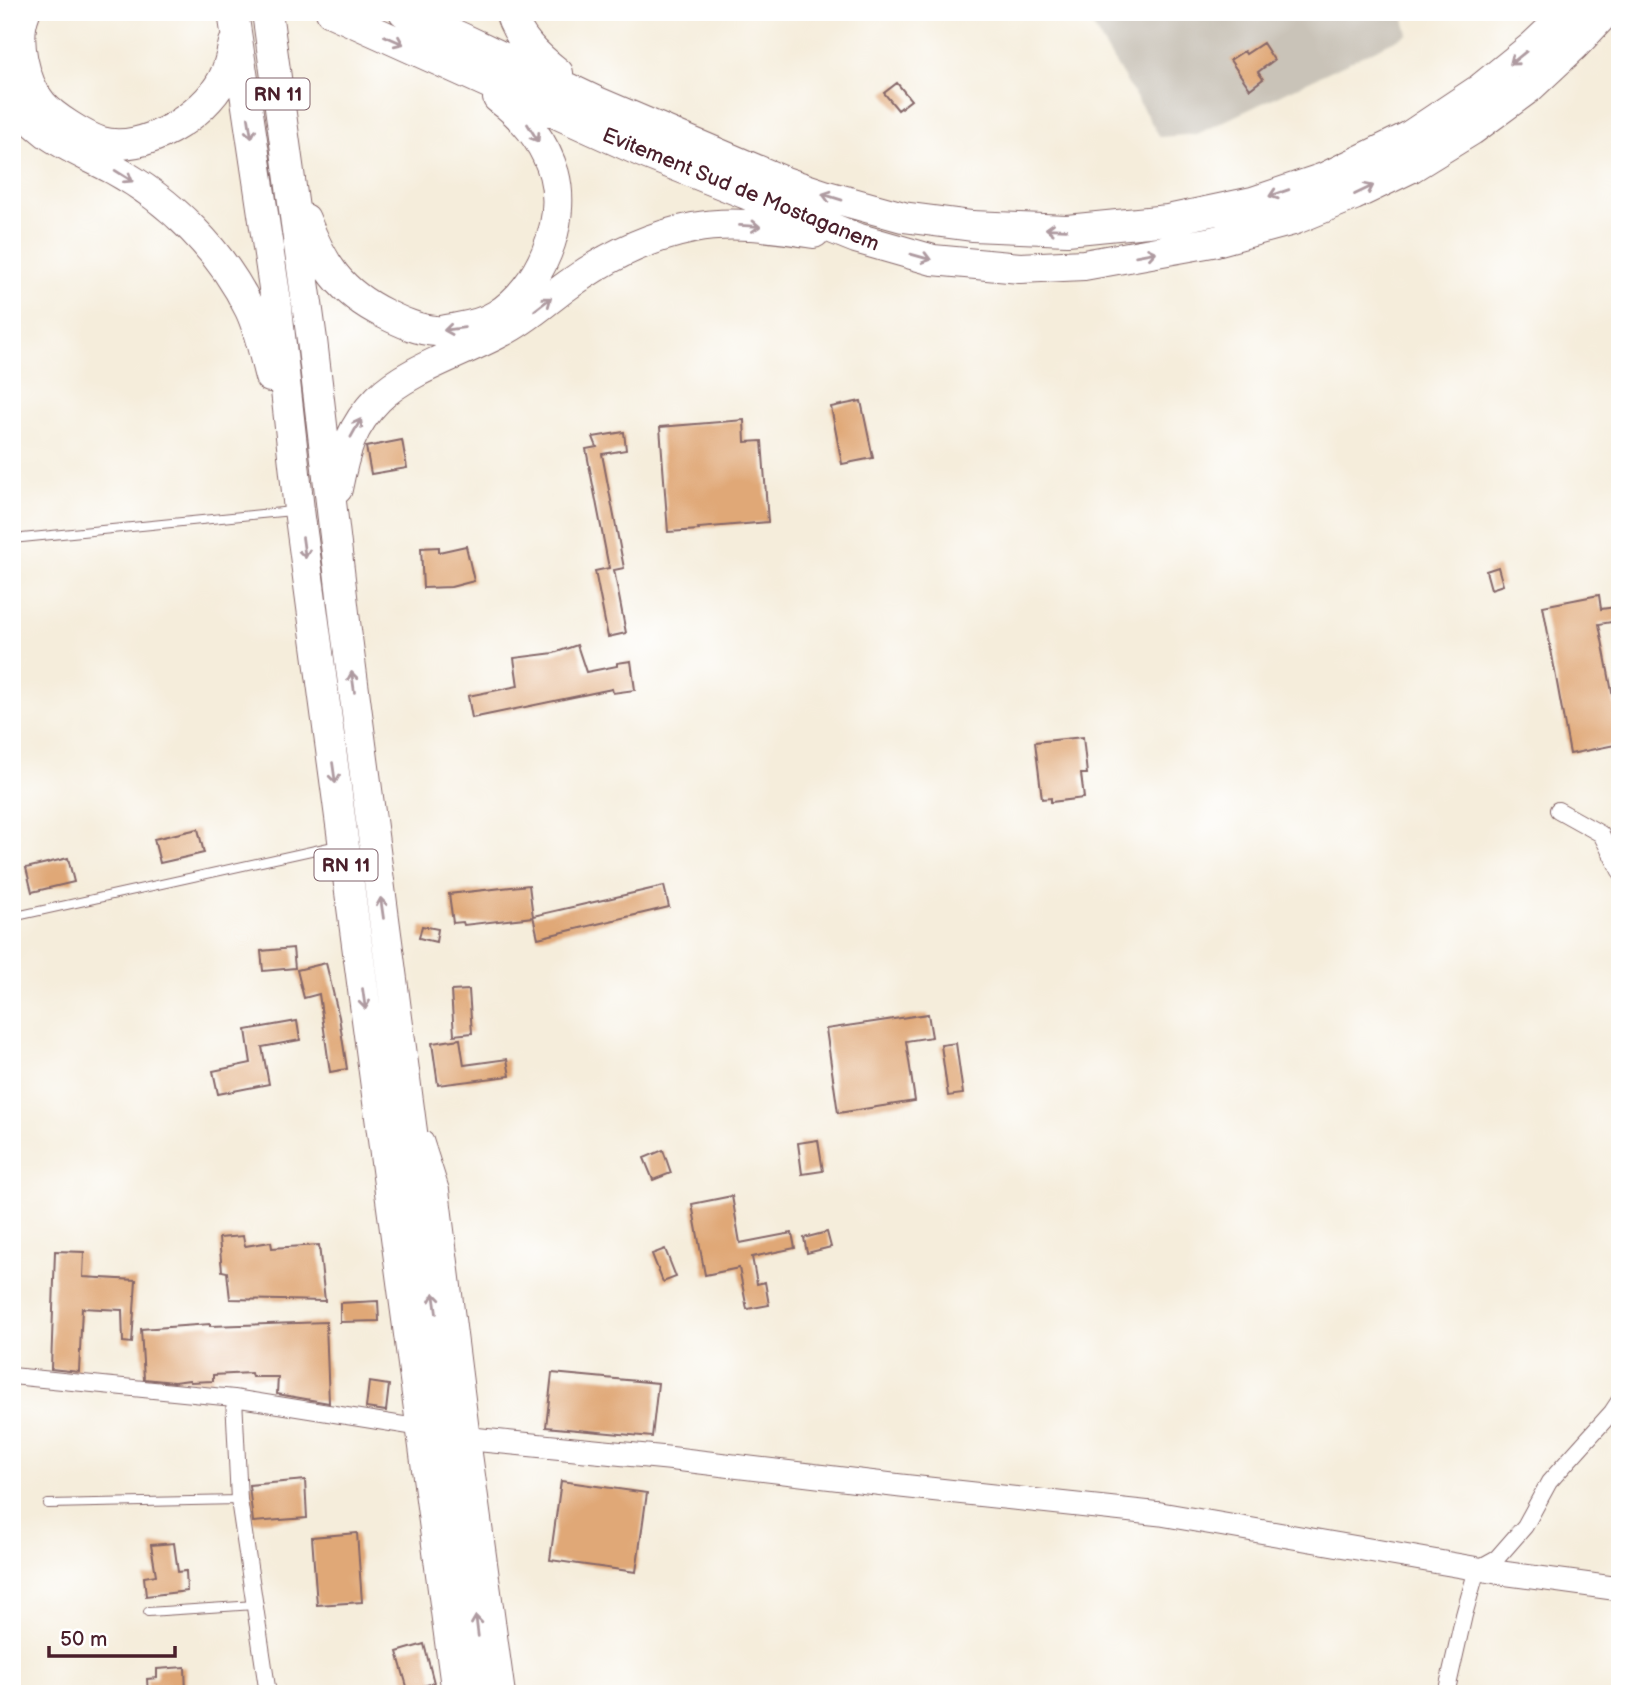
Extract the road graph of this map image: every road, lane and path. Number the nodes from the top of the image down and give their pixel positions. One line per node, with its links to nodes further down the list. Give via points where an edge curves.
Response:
1 (25, 12): 8 (highway, via 20,47 27,77 42,104 69,126 101,142 129,144 161,133 209,100 224,78)
2 (267, 12): 12 (highway, RN 11)
3 (331, 12): 9 (highway, Evitement Sud de Mostaganem, one-way to 9)
4 (404, 12): 11 (highway, Evitement Sud de Mostaganem)
5 (510, 12): 11 (highway, via 537,56)
6 (1569, 12): 11 (highway, Evitement Sud de Mostaganem, one-way to 11, via 1480,89 1408,137 1324,178 1253,202 1168,220 1067,230 972,226 903,217 786,182)
7 (1606, 12): 13 (highway, Evitement Sud de Mostaganem, one-way to 7, via 933,260 1020,268 1084,265 1145,255 1293,220 1412,167 1472,131 1530,88)
8 (235, 24): 14 (highway, RN 11, one-way to 14, via 277,308)
9 (464, 72): 12 (highway, one-way to 12, via 528,125 554,175 554,230 542,264 520,295 497,315 467,327 436,331 404,324 370,307 328,267); 13 (highway, Evitement Sud de Mostaganem, via 642,152)
10 (12, 93): 14 (highway, one-way to 14, via 41,130 114,169 169,208 228,271 262,344)
11 (595, 101)
12 (289, 176): 15 (highway, RN 11)
13 (856, 238): 15 (highway, one-way to 13, via 348,441 379,397 433,364 506,330 614,256 668,235 719,225)
14 (298, 500): 16 (lane); 18 (highway, RN 11, one-way to 18)
15 (332, 517): 21 (highway, RN 11, one-way to 15)
16 (12, 539)
17 (1558, 810): 19 (street, via 1601,834)
18 (343, 844): 20 (lane); 25 (highway, RN 11, one-way to 25)
19 (1620, 871)
20 (12, 917)
21 (406, 1083): 26 (street, via 441,1190); 35 (highway, RN 11, one-way to 21)
22 (12, 1376): 23 (street)
23 (234, 1398): 25 (street); 27 (street)
24 (1620, 1400): 29 (street, via 1549,1482 1525,1526 1497,1558)
25 (422, 1428): 34 (highway, RN 11)
26 (472, 1439): 29 (main road, via 1161,1514); 36 (street)
27 (239, 1500): 28 (lane); 31 (street)
28 (48, 1504)
29 (1477, 1569): 30 (main road); 37 (street)
30 (1620, 1589)
31 (255, 1605): 32 (lane); 33 (street)
32 (148, 1612)
33 (268, 1694)
34 (457, 1694)
35 (486, 1694)
36 (507, 1694)
37 (1446, 1694)

